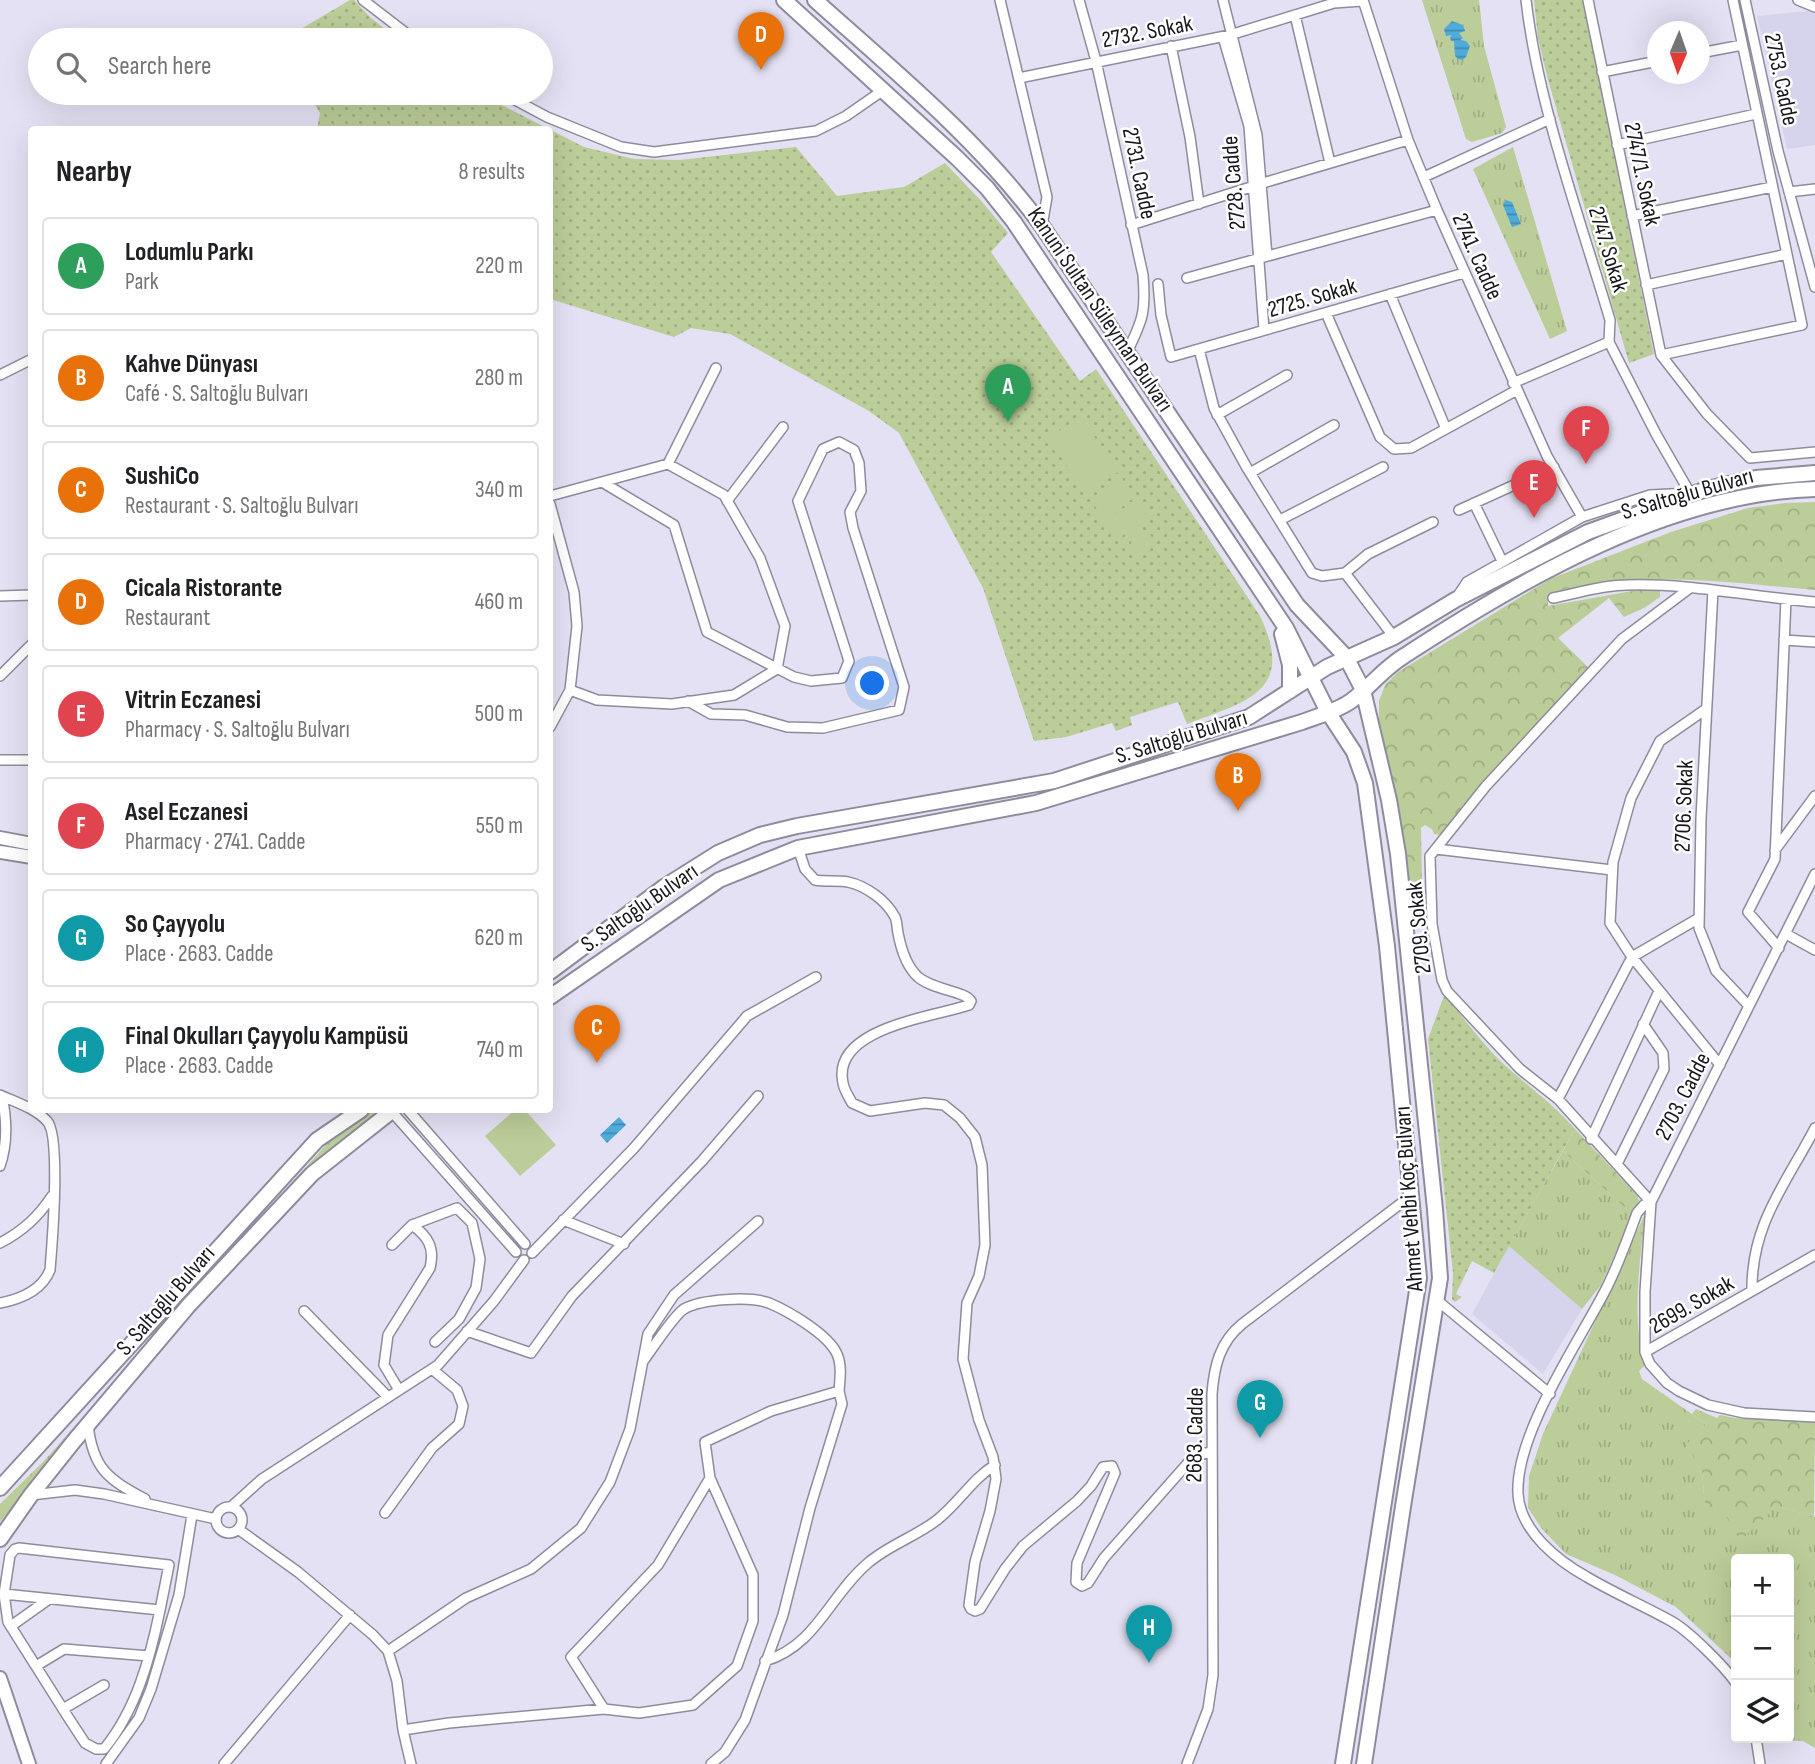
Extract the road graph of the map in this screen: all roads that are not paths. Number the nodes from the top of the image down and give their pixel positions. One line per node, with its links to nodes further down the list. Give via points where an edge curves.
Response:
1 (363, 0): 15 (street)
2 (784, 0): 24 (main road, Kanuni Sultan Süleyman Bulvarı)
3 (815, 0): 40 (main road, Kanuni Sultan Süleyman Bulvarı, via 987,159)
4 (1000, 0): 23 (street)
5 (1079, 0): 20 (street, 2731. Cadde)
6 (1223, 0): 16 (street, 2728. Cadde)
7 (1526, 0): 27 (street, 2747. Sokak)
8 (1732, 0): 17 (street)
9 (1745, 0): 35 (street, 2753. Cadde)
10 (1798, 0): 13 (street)
11 (1363, 1): 14 (street, 2732. Sokak, via 1334,3); 28 (street, 2741. Cadde)
12 (1591, 1): 22 (street, 2747/1. Sokak)
13 (1815, 7)
14 (1295, 15): 16 (street, 2732. Sokak); 30 (street)
15 (399, 28)
16 (1226, 36): 18 (street, 2732. Sokak); 32 (street, 2728. Cadde, via 1254,119)
17 (1742, 45): 19 (street); 26 (street)
18 (1171, 46): 20 (street, 2732. Sokak); 36 (street, via 1191,137)
19 (1710, 51)
20 (1096, 61): 23 (street, 2732. Sokak); 39 (street, 2731. Cadde)
21 (1647, 63): 22 (street)
22 (1602, 72): 29 (street, 2747/1. Sokak)
23 (1019, 78): 40 (street, via 1047,197)
24 (882, 91): 25 (street, via 816,131 654,152 621,147); 91 (main road, Kanuni Sultan Süleyman Bulvarı, via 979,181 1014,222)
25 (524, 105)
26 (1756, 114): 29 (street); 33 (street)
27 (1550, 118): 31 (street); 51 (street, 2747. Sokak, via 1610,320)
28 (1408, 140): 30 (street); 31 (street, 2741. Cadde)
29 (1617, 145): 38 (street, 2747/1. Sokak)
30 (1330, 163): 32 (street)
31 (1424, 177): 37 (street, 2741. Cadde)
32 (1258, 185): 36 (street); 42 (street, 2728. Cadde)
33 (1772, 187): 38 (street); 41 (street)
34 (1815, 189): 35 (street)
35 (1789, 192): 45 (street, 2753. Cadde)
36 (1199, 204): 39 (street)
37 (1437, 209): 42 (street); 43 (street, 2741. Cadde)
38 (1632, 216): 47 (street, 2747/1. Sokak)
39 (1131, 225): 53 (street, 2731. Cadde, via 1145,304)
40 (1042, 226): 53 (main road, Kanuni Sultan Süleyman Bulvarı)
41 (1787, 254): 47 (street); 54 (street, via 1802,325)
42 (1263, 257): 44 (street); 50 (street, 2728. Cadde)
43 (1464, 273): 48 (street, 2725. Sokak); 59 (street, 2741. Cadde)
44 (1187, 278)
45 (1814, 282)
46 (1158, 284): 52 (street, 2725. Sokak, via 1171,357)
47 (1646, 285): 54 (street, 2747/1. Sokak)
48 (1390, 294): 49 (street, 2725. Sokak); 63 (street)
49 (1326, 313): 50 (street, 2725. Sokak); 63 (street, via 1380,437 1395,449 1411,449)
50 (1264, 330): 52 (street, 2725. Sokak)
51 (1609, 342): 59 (street); 72 (street, 2747. Sokak)
52 (1199, 349): 60 (street)
53 (1127, 352): 96 (main road, Kanuni Sultan Süleyman Bulvarı, via 1297,605)
54 (1661, 355): 64 (street, via 1707,414 1750,458)
55 (28, 361): 57 (street)
56 (716, 368): 65 (street)
57 (0, 375)
58 (1287, 375): 60 (street)
59 (1515, 386): 63 (street); 67 (street, 2741. Cadde)
60 (1217, 415): 68 (street)
61 (1334, 425): 68 (street)
62 (783, 427): 74 (street)
63 (1446, 429)
64 (1815, 452)
65 (668, 464): 70 (street); 74 (street)
66 (1383, 467): 79 (street)
67 (1554, 467): 75 (street); 78 (street, 2741. Cadde)
68 (1251, 473): 79 (street)
69 (1815, 473): 72 (main road, S. Saltoğlu Bulvarı, via 1756,478)
70 (602, 482): 73 (street); 99 (street, via 674,525 707,632)
71 (1815, 489): 104 (main road, S. Saltoğlu Bulvarı, via 1719,503 1573,556 1402,657)
72 (1690, 493): 78 (street, via 1650,495); 89 (main road, S. Saltoğlu Bulvarı, via 1568,541)
73 (553, 495)
74 (727, 501): 99 (street, via 760,558 785,626)
75 (1474, 503): 76 (street); 81 (street)
76 (1459, 510)
77 (553, 514): 103 (street, via 566,557 577,625)
78 (1582, 517): 81 (street)
79 (1280, 520): 82 (street, via 1312,573)
80 (1433, 522): 82 (street, via 1368,554)
81 (1502, 561): 89 (street, via 1467,582)
82 (1345, 573): 92 (street)
83 (1690, 588): 84 (street); 87 (street, via 1624,585); 117 (street, 2709. Sokak, via 1622,639 1486,786)
84 (1713, 590): 88 (street); 108 (street, 2706. Sokak)
85 (28, 595): 86 (street)
86 (0, 596)
87 (1553, 598)
88 (1786, 599): 90 (street); 93 (street)
89 (1455, 600): 92 (main road, S. Saltoğlu Bulvarı)
90 (1815, 602)
91 (1276, 612): 102 (main road, Kanuni Sultan Süleyman Bulvarı); 105 (main road, via 1288,649)
92 (1394, 637): 96 (main road, S. Saltoğlu Bulvarı)
93 (1784, 640): 94 (street); 118 (street)
94 (1815, 642)
95 (28, 648): 98 (street)
96 (1346, 657): 100 (main road, Kanuni Sultan Süleyman Bulvarı); 102 (main road, S. Saltoğlu Bulvarı)
97 (0, 659): 98 (street)
98 (13, 662): 101 (street)
99 (777, 669): 107 (street, via 734,695); 107 (street, via 811,681 842,678 849,661 798,501 823,449 839,442 854,450 859,463 861,491 850,512 904,687 900,710 823,727 787,727 745,715 711,715)
100 (1354, 673): 104 (main road, Ahmet Vehbi Koç Bulvarı)
101 (0, 676)
102 (1311, 676): 105 (main road, S. Saltoğlu Bulvarı); 106 (main road, Kanuni Sultan Süleyman Bulvarı)
103 (569, 690): 107 (street, via 597,700); 110 (street)
104 (1363, 690): 109 (main road, S. Saltoğlu Bulvarı); 164 (main road, Ahmet Vehbi Koç Bulvarı, via 1398,854 1435,1209)
105 (1290, 691): 126 (main road, S. Saltoğlu Bulvarı, via 1249,717 1054,781 760,835 718,853 664,887)
106 (1318, 694): 109 (main road, Ahmet Vehbi Koç Bulvarı)
107 (688, 701)
108 (1706, 709): 121 (street, via 1660,741 1631,798); 123 (street, 2706. Sokak)
109 (1328, 712): 116 (main road, S. Saltoğlu Bulvarı, via 1036,803); 153 (main road, Ahmet Vehbi Koç Bulvarı, via 1354,752 1367,797)
110 (553, 721)
111 (28, 758): 112 (street)
112 (0, 761)
113 (1815, 796): 118 (street)
114 (0, 838): 115 (street)
115 (28, 843)
116 (798, 848): 133 (main road, S. Saltoğlu Bulvarı, via 719,880); 179 (street, via 805,869 815,880 847,882 870,890 883,902 895,918 908,966 917,976 934,988 971,999 969,1005 876,1032 858,1042 844,1062 842,1083 852,1103 863,1110 944,1105 975,1137 982,1165 985,1245 967,1303 964,1359)
117 (1436, 849): 121 (street); 139 (street, 2709. Sokak, via 1430,856 1432,924 1447,991 1520,1069)
118 (1775, 850): 125 (street, via 1775,859 1748,912)
119 (0, 852): 120 (street)
120 (28, 856)
121 (1612, 870): 128 (street, via 1610,923)
122 (1815, 874): 124 (street, 2703. Cadde)
123 (1699, 918): 128 (street); 134 (street, 2706. Sokak, via 1716,971)
124 (1786, 934): 125 (street, 2703. Cadde); 127 (street)
125 (1779, 948): 134 (street, 2703. Cadde)
126 (581, 950): 129 (street); 130 (main road, S. Saltoğlu Bulvarı)
127 (1815, 950)
128 (1632, 957): 132 (street); 139 (street)
129 (553, 961)
130 (553, 970)
131 (816, 977): 155 (street, via 747,1016 634,1148)
132 (1659, 991): 135 (street); 136 (street)
133 (553, 995)
134 (1749, 1006): 136 (street, 2703. Cadde)
135 (1643, 1024): 147 (street); 149 (street, via 1663,1053 1664,1069)
136 (1720, 1065): 154 (street, 2703. Cadde)
137 (1, 1096): 140 (street); 150 (street, via 6,1133)
138 (758, 1096): 159 (street)
139 (1558, 1099): 147 (street, 2709. Sokak)
140 (28, 1108)
141 (37, 1113): 152 (street, via 52,1127)
142 (356, 1113): 181 (main road, S. Saltoğlu Bulvarı, via 317,1140)
143 (387, 1113): 177 (main road, S. Saltoğlu Bulvarı, via 312,1174 189,1305)
144 (391, 1113): 151 (street)
145 (411, 1113): 148 (street)
146 (1815, 1128): 163 (street, via 1761,1229)
147 (1591, 1139): 149 (street, 2709. Sokak)
148 (451, 1160): 151 (street); 161 (street)
149 (1617, 1164): 154 (street, 2709. Sokak)
150 (0, 1166)
151 (442, 1168): 161 (street)
152 (54, 1194): 158 (street, via 27,1227); 165 (street, via 46,1281)
153 (1412, 1195): 178 (street, 2683. Cadde, via 1228,1337 1213,1381); 213 (main road, Ahmet Vehbi Koç Bulvarı, via 1418,1294)
154 (1651, 1202): 169 (street, 2703. Cadde); 174 (street, via 1637,1213 1607,1287)
155 (563, 1220): 159 (street); 161 (street)
156 (758, 1221): 170 (street, via 674,1295 648,1334)
157 (412, 1225): 160 (street); 168 (street, via 457,1208 471,1223 480,1259 476,1288 459,1319); 172 (street, via 428,1240 433,1256 388,1335 384,1365)
158 (0, 1243)
159 (624, 1244): 167 (street, via 572,1296 531,1353)
160 (391, 1245)
161 (524, 1252): 167 (street, via 513,1263 513,1273 494,1301)
162 (1815, 1255): 163 (street, 2699. Sokak)
163 (1752, 1291): 169 (street, 2699. Sokak)
164 (1438, 1301): 174 (street); 214 (main road, Ahmet Vehbi Koç Bulvarı)
165 (0, 1303)
166 (304, 1311): 175 (street)
167 (467, 1331): 171 (street)
168 (435, 1342)
169 (1645, 1352): 176 (street, 2699. Sokak, via 1667,1383 1708,1405 1744,1413)
170 (643, 1362): 173 (street, via 683,1309 725,1298 766,1302 828,1342 840,1366); 195 (street, via 630,1429 610,1482 581,1528 531,1569 466,1598)
171 (432, 1369): 172 (street); 185 (street, via 457,1390 463,1406 460,1424 432,1448)
172 (398, 1391): 175 (street)
173 (839, 1391): 180 (street, via 771,1411 705,1442); 197 (street, via 842,1404 783,1615)
174 (1550, 1394): 200 (street, via 1530,1434 1518,1495 1540,1541 1568,1567 1674,1622)
175 (388, 1397): 184 (street, via 262,1479)
176 (1815, 1417)
177 (88, 1425): 182 (main road, S. Saltoğlu Bulvarı); 183 (street, via 95,1458 103,1471 115,1483)
178 (1212, 1452): 179 (street, via 1195,1455 1082,1586 1076,1582 1077,1563 1115,1473 1112,1466 1103,1466 1077,1501 1023,1546 975,1611 970,1607 971,1591 995,1486); 212 (street, 2683. Cadde, via 1213,1675 1208,1709)
179 (995, 1465): 197 (street, via 936,1521 867,1563 812,1632 788,1652)
180 (710, 1478): 203 (street, via 657,1565 571,1657); 203 (street, via 753,1575 753,1621 737,1666 692,1705 639,1713)
181 (0, 1488)
182 (31, 1495): 183 (street, via 75,1490); 189 (main road, S. Saltoğlu Bulvarı)
183 (156, 1505): 186 (street)
184 (231, 1507): 187 (street); 188 (street, via 242,1518)
185 (385, 1514)
186 (192, 1515): 187 (street); 207 (street, via 179,1595 151,1689 139,1718)
187 (216, 1519): 188 (street, via 222,1530)
188 (238, 1529): 193 (street)
189 (0, 1539)
190 (4, 1594): 191 (street); 192 (street, via 10,1555 19,1548 169,1565); 194 (street)
191 (50, 1599): 192 (street); 194 (street)
192 (160, 1611): 196 (street)
193 (350, 1615): 195 (street); 209 (street)
194 (10, 1626): 198 (street)
195 (388, 1651): 204 (street)
196 (149, 1656): 198 (street, via 64,1649); 206 (street, via 131,1709)
197 (765, 1661): 211 (street, via 745,1720 725,1752)
198 (36, 1667): 202 (street)
199 (0, 1678): 208 (street)
200 (1734, 1680)
201 (104, 1685): 202 (street)
202 (63, 1709): 206 (street, via 85,1743)
203 (604, 1709): 204 (street)
204 (403, 1730): 210 (street)
205 (1757, 1743): 215 (street)
206 (104, 1749): 207 (street)
207 (109, 1760)
208 (29, 1764)
209 (224, 1764)
210 (411, 1764)
211 (711, 1764)
212 (1187, 1764)
213 (1343, 1764)
214 (1364, 1764)
215 (1759, 1764)

